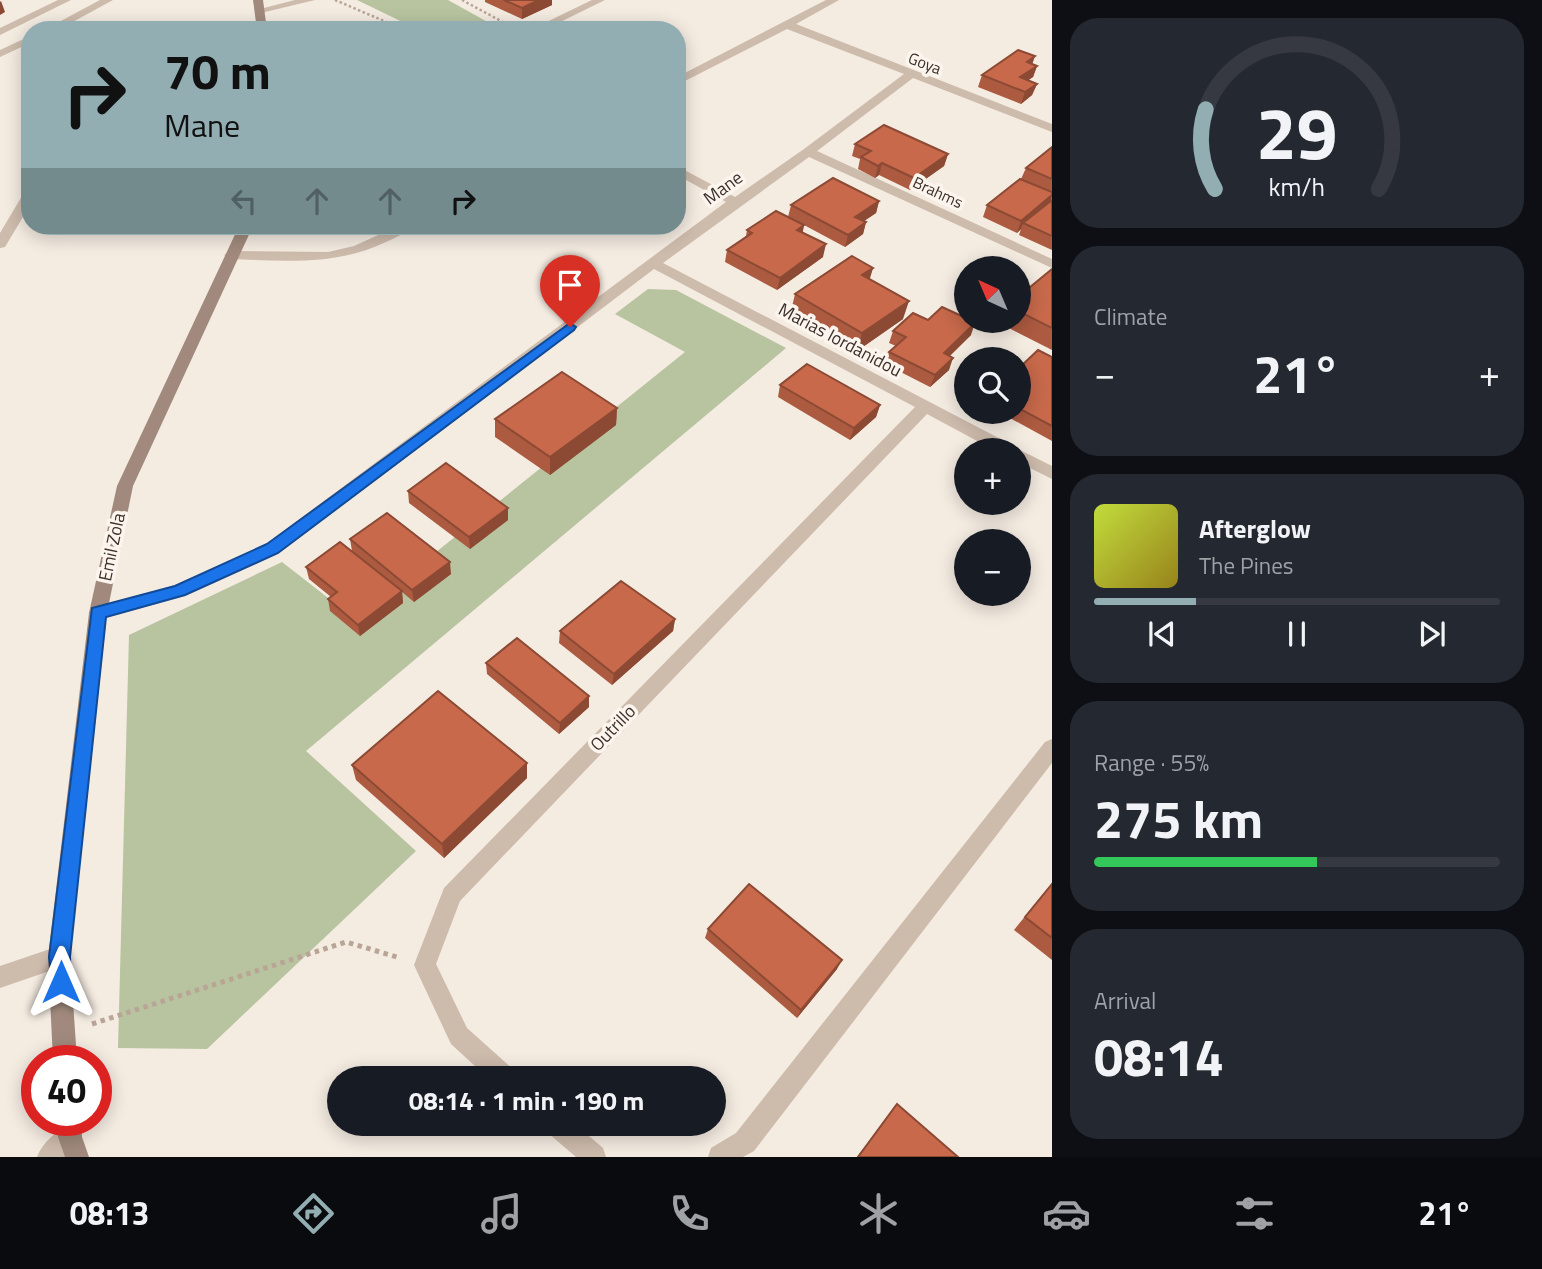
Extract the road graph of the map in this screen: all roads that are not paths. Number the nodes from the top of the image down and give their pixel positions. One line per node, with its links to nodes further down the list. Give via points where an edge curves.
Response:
1 (66, 0): 7 (street)
2 (108, 0): 8 (street)
3 (310, 0): 6 (street)
4 (600, 0): 9 (street)
5 (835, 0): 11 (street)
6 (260, 5)
7 (23, 21)
8 (66, 21)
9 (554, 21)
10 (21, 22): 12 (street)
11 (788, 25): 15 (street, Goya); 16 (street)
12 (0, 32)
13 (21, 44): 14 (street)
14 (0, 54)
15 (910, 75): 17 (street, Goya); 18 (street, Mane)
16 (686, 77)
17 (1052, 128)
18 (808, 152): 20 (street, Mane); 27 (street, Brahms)
19 (686, 175): 20 (street)
20 (735, 202): 26 (street, Mane)
21 (21, 209): 24 (street)
22 (241, 235): 25 (street, Emil Zola)
23 (390, 235): 25 (street, via 341,254)
24 (0, 244)
25 (231, 255): 32 (street, Emil Zola, via 124,486)
26 (655, 264): 28 (street, Marias Iordanidou); 32 (street, Mane, via 272,549 179,591)
27 (1052, 264)
28 (925, 406): 29 (street, Marias Iordanidou); 37 (street, Outrillo, via 452,895 425,965 459,1036)
29 (985, 438)
30 (1031, 462): 31 (street)
31 (1052, 473)
32 (98, 613): 34 (street, Emil Zola)
33 (1052, 748): 42 (street, via 745,1142)
34 (60, 957): 35 (street); 36 (street, Emil Zola)
35 (0, 976)
36 (64, 1045)
37 (493, 1066)
38 (570, 1136): 41 (street)
39 (72, 1138): 40 (street)
40 (49, 1157)
41 (594, 1157)
42 (720, 1157)

